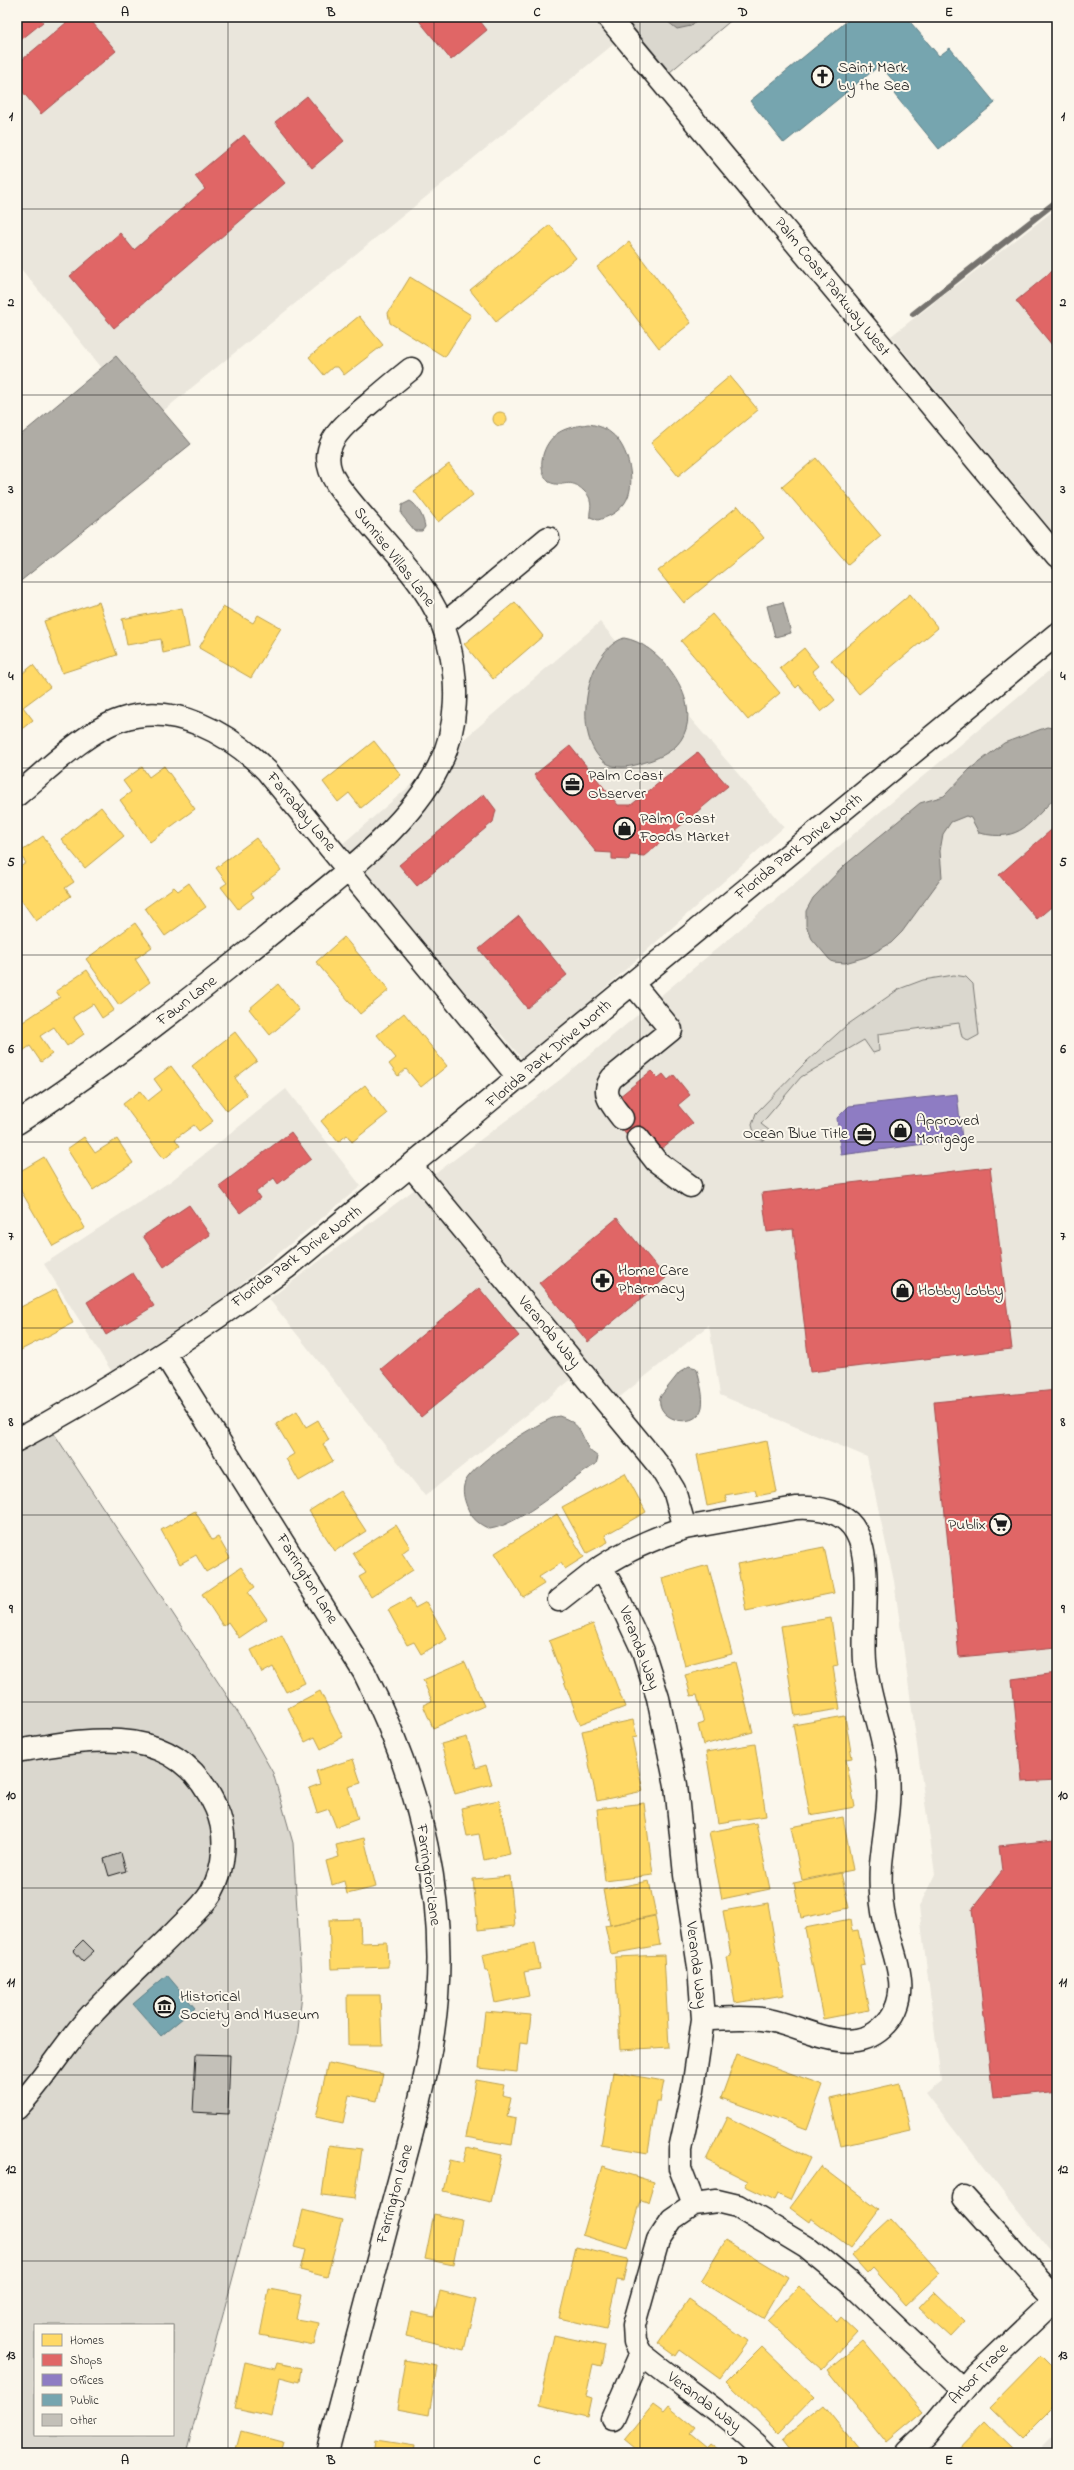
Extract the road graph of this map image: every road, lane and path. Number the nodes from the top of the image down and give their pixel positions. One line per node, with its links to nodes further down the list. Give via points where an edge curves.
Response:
1 (608, 17): 4 (street, Palm Coast Parkway West)
2 (411, 368): 5 (street, Sunrise Villas Lane, via 342,428 331,443 327,459 336,484 424,591 435,606)
3 (548, 538): 5 (street)
4 (1057, 557)
5 (442, 625): 8 (street, Sunrise Villas Lane, via 452,658 454,683 454,706 447,749 420,797)
6 (1057, 634): 9 (street, Florida Park Drive North)
7 (17, 795): 8 (street, Farraday Lane, via 70,751 112,723 140,716 179,718 201,724 222,734 256,760)
8 (349, 870): 10 (street, Farraday Lane); 12 (street, Fawn Lane, via 162,1021 94,1072)
9 (633, 984): 10 (street, Florida Park Drive North); 11 (street, via 671,1030 612,1078 607,1085 609,1100)
10 (519, 1078): 14 (street, Florida Park Drive North)
11 (622, 1118)
12 (17, 1123)
13 (638, 1138): 15 (street, via 656,1160)
14 (412, 1167): 16 (street, Florida Park Drive North, via 286,1268); 18 (street, Veranda Way, via 660,1467 674,1490)
15 (690, 1186)
16 (164, 1353): 17 (street, Florida Park Drive North, via 84,1403); 30 (street, Farrington Lane, via 364,1672 385,1714 407,1770 424,1831 430,1868 438,1974 431,2044 414,2123)
17 (17, 1440)
18 (685, 1528): 19 (street, via 623,1552); 22 (street, via 811,1507 825,1509 839,1516 850,1523 856,1532 865,1558 864,1620 867,1680 882,1739 889,1788 880,1890 884,1920 902,1982 893,2016 875,2033 861,2038 825,2038 757,2018)
19 (601, 1567): 20 (street); 22 (street, Veranda Way, via 643,1651 668,1739 699,1967)
20 (559, 1600)
21 (17, 1751): 23 (street, via 109,1740 126,1740 158,1748 186,1764 206,1787 219,1814 223,1838 221,1867 210,1894 90,2017)
22 (703, 2019): 25 (street, Veranda Way, via 694,2089 680,2148 680,2168)
23 (17, 2108)
24 (964, 2197): 26 (street)
25 (694, 2204): 27 (street, via 672,2218 658,2240 634,2325 635,2342); 28 (street, via 717,2201 734,2204 806,2247 850,2283)
26 (1057, 2300): 28 (street, Arbor Trace, via 993,2357)
27 (641, 2353): 29 (street); 31 (street, Veranda Way, via 743,2431)
28 (962, 2390): 32 (street, Arbor Trace, via 928,2432)
29 (612, 2419)
30 (327, 2453)
31 (765, 2453)
32 (907, 2453)

